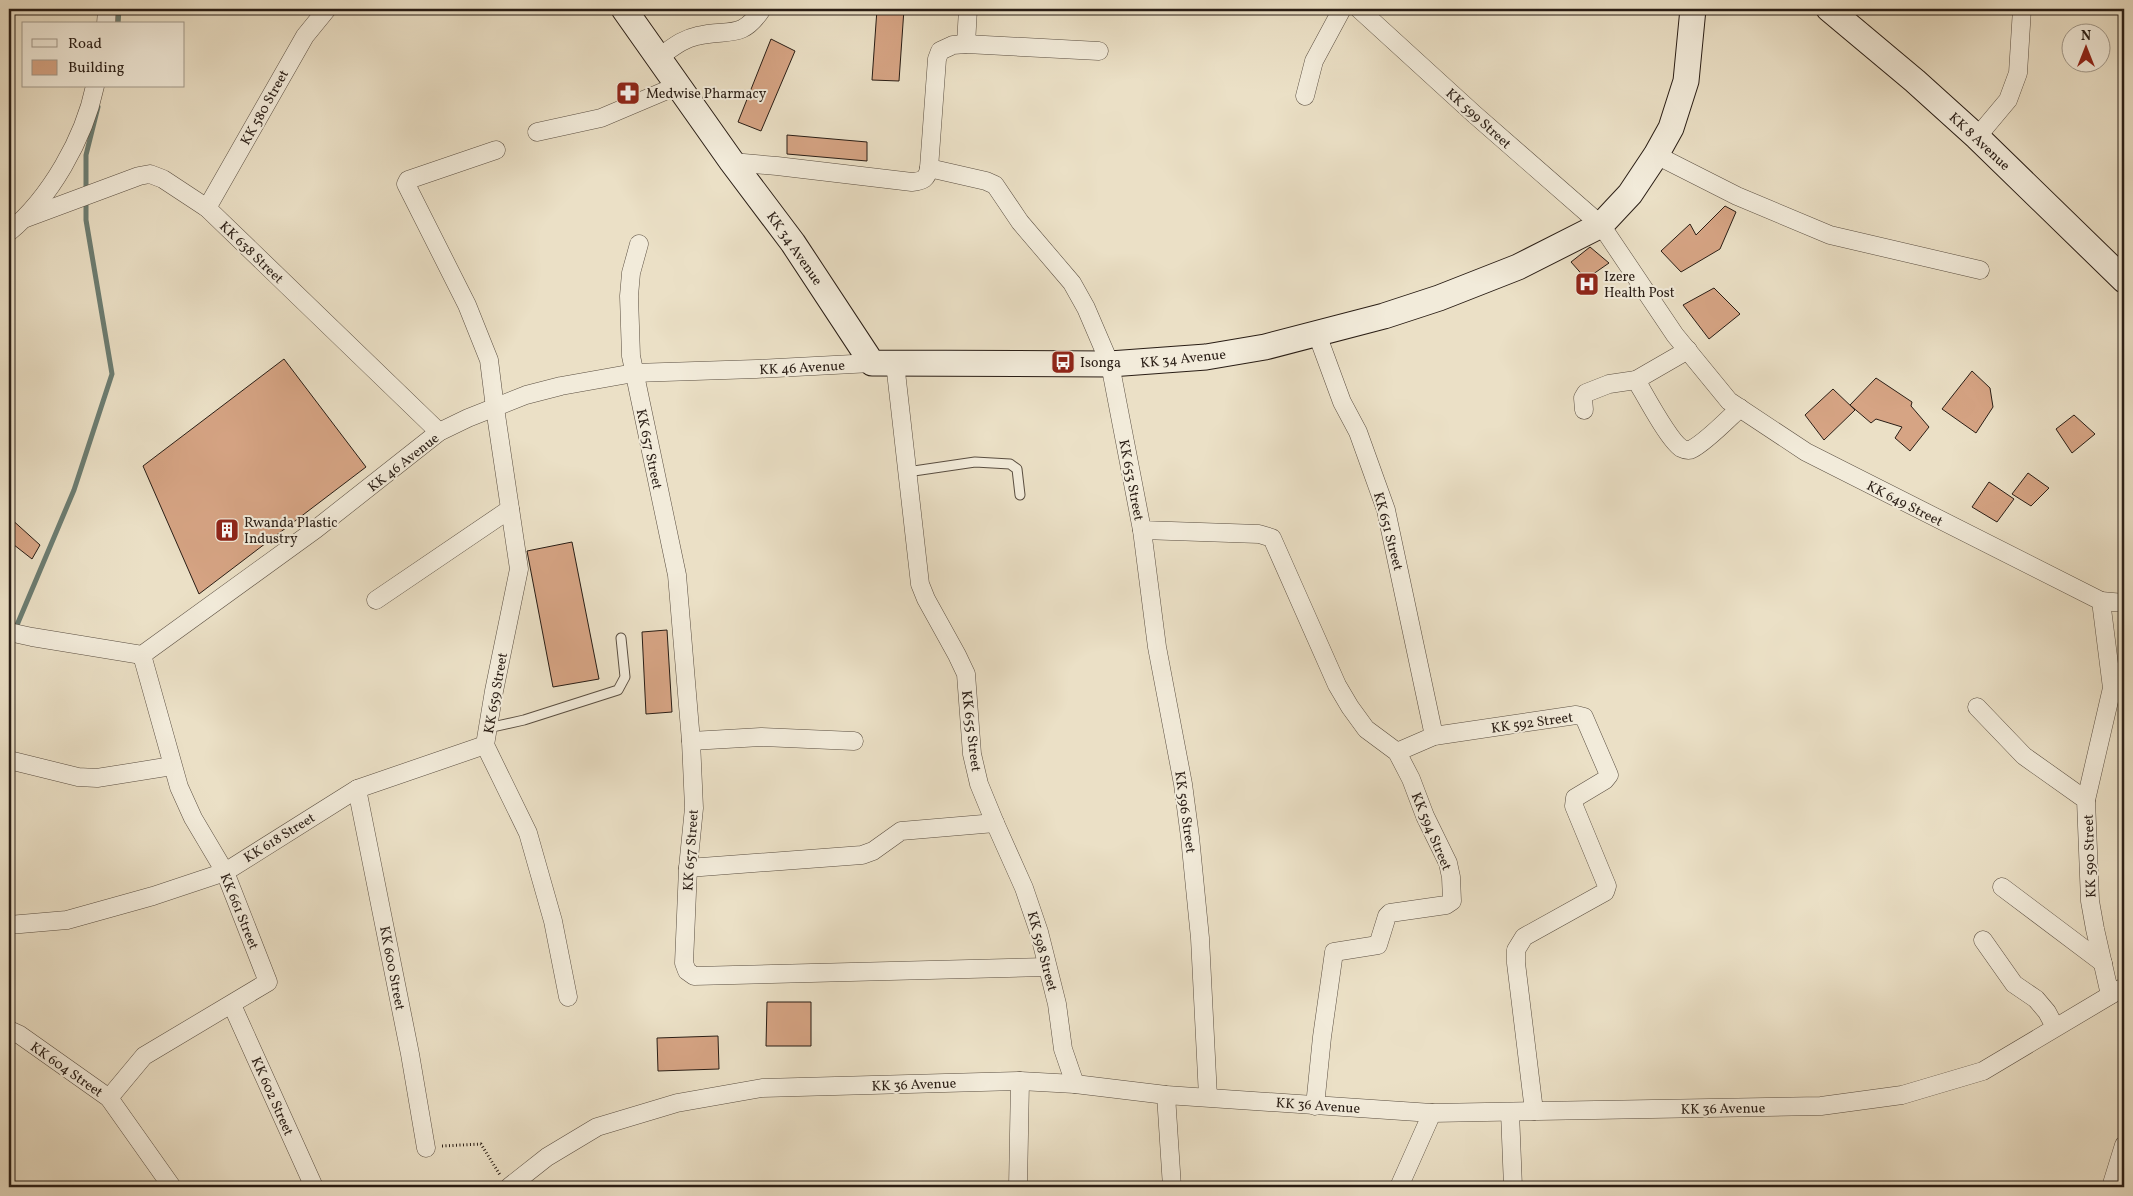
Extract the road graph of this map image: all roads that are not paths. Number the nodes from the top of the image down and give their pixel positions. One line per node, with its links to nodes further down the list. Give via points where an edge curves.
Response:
1 (107, 9): 11 (street)
2 (327, 9): 24 (street, KK 580 Street, via 300,44)
3 (624, 9): 14 (main road, KK 34 Avenue)
4 (762, 9): 14 (street, via 752,23 738,31 696,36 680,42)
5 (968, 9): 12 (street)
6 (1342, 9): 17 (street, via 1314,60)
7 (1359, 9): 26 (street, KK 599 Street)
8 (1693, 9): 21 (main road, KK 34 Avenue, via 1686,80 1672,128)
9 (1829, 9): 19 (main road, KK 8 Avenue)
10 (2022, 9): 19 (street, via 2018,73 2008,100)
11 (106, 22)
12 (966, 44): 13 (street); 23 (street, via 940,50 937,58)
13 (1099, 51)
14 (659, 57): 15 (main road, KK 34 Avenue)
15 (679, 85): 18 (street, via 601,118); 22 (main road, KK 34 Avenue)
16 (94, 88): 25 (street, via 92,102 68,159)
17 (1305, 96)
18 (537, 132)
19 (1977, 137): 30 (main road, KK 8 Avenue)
20 (496, 150): 37 (street, KK 659 Street, via 408,180 406,184 467,305 489,360)
21 (1656, 155): 26 (main road, KK 34 Avenue, via 1630,194); 29 (street, via 1737,196 1830,235)
22 (732, 162): 23 (street, via 912,182 923,181); 33 (main road, KK 34 Avenue)
23 (929, 168): 34 (street, KK 653 Street, via 994,185 1020,222 1072,283)
24 (207, 208): 25 (street, KK 638 Street, via 150,174); 40 (street, KK 638 Street)
25 (26, 218): 27 (street)
26 (1601, 225): 31 (main road, KK 34 Avenue, via 1518,267 1448,294); 32 (street, KK 649 Street)
27 (9, 232)
28 (639, 244): 35 (street, KK 657 Street, via 629,296)
29 (1980, 270)
30 (2124, 280)
31 (1317, 334): 34 (main road, KK 34 Avenue, via 1206,357); 54 (street, KK 651 Street, via 1386,510)
32 (1688, 350): 36 (street); 38 (street, KK 649 Street)
33 (884, 363): 34 (main road, KK 34 Avenue); 35 (street, KK 46 Avenue); 41 (street, KK 655 Street)
34 (1110, 364): 44 (street, KK 653 Street)
35 (634, 372): 37 (street, KK 46 Avenue, via 561,386); 55 (street, KK 657 Street, via 677,576)
36 (1636, 380): 38 (street, via 1661,422 1685,450 1699,444); 39 (street, via 1609,384 1586,393)
37 (494, 408): 40 (street, KK 46 Avenue); 43 (street, KK 659 Street)
38 (1740, 408): 47 (street, KK 649 Street, via 1806,452)
39 (1584, 410)
40 (439, 432): 51 (street, KK 46 Avenue, via 316,529)
41 (907, 472): 42 (lane, via 975,462 1010,464 1017,469); 62 (street, KK 655 Street, via 920,584 966,674 972,754)
42 (1020, 495)
43 (510, 509): 46 (street); 53 (street, KK 659 Street, via 519,576)
44 (1142, 530): 45 (street, KK 653 Street); 78 (street, KK 596 Street, via 1156,647 1190,837 1200,938)
45 (1268, 536): 57 (street, KK 594 Street, via 1272,538 1337,685 1350,707 1366,729)
46 (376, 600)
47 (2101, 601): 48 (street, KK 649 Street); 61 (street, via 2112,688)
48 (2124, 604)
49 (9, 632): 51 (street)
50 (621, 638): 53 (lane, via 625,677 618,690 524,720)
51 (142, 655): 59 (street, KK 661 Street)
52 (1977, 707): 61 (street, KK 590 Street, via 2024,756)
53 (487, 736): 60 (street, KK 618 Street); 71 (street, KK 659 Street, via 528,833 553,921)
54 (1434, 736): 57 (street, KK 592 Street); 81 (street, KK 592 Street, via 1584,716 1609,775 1575,798 1574,806 1607,886 1605,892 1524,937 1516,950)
55 (691, 741): 56 (street, via 761,737); 63 (street, KK 657 Street, via 694,808)
56 (854, 741)
57 (1398, 752): 80 (street, KK 594 Street, via 1448,863 1452,902 1390,913 1378,946 1334,952)
58 (9, 760): 59 (street, via 78,777 97,778)
59 (172, 766): 64 (street, KK 661 Street, via 193,818)
60 (357, 789): 64 (street, KK 618 Street); 85 (street, KK 600 Street)
61 (2086, 800): 68 (street, KK 590 Street, via 2090,902)
62 (994, 823): 63 (street, via 902,831 862,855); 69 (street, KK 598 Street, via 1024,888 1039,932)
63 (688, 868): 69 (street, KK 657 Street, via 684,963 694,976)
64 (225, 872): 66 (street, KK 618 Street, via 74,918); 72 (street, KK 661 Street, via 268,982)
65 (2002, 888): 68 (street)
66 (9, 925)
67 (1983, 940): 73 (street, via 2014,984 2036,999)
68 (2102, 963): 70 (street, KK 590 Street)
69 (1046, 967): 76 (street, KK 598 Street, via 1057,1004 1063,1049)
70 (2117, 991): 73 (street, KK 36 Avenue)
71 (568, 996)
72 (232, 1005): 79 (street, KK 661 Street, via 144,1056); 88 (street, KK 602 Street)
73 (2056, 1027): 81 (street, KK 36 Avenue, via 1983,1071 1902,1095 1820,1106)
74 (9, 1030): 79 (street, KK 604 Street)
75 (1020, 1081): 76 (street, KK 36 Avenue); 86 (street, KK 36 Avenue, via 762,1088 677,1103 597,1127); 89 (street)
76 (1075, 1084): 77 (street, KK 36 Avenue)
77 (1166, 1095): 78 (street, KK 36 Avenue); 90 (street)
78 (1208, 1097): 80 (street, KK 36 Avenue)
79 (108, 1098): 87 (street, KK 604 Street)
80 (1315, 1106): 83 (street, KK 36 Avenue)
81 (1534, 1111): 82 (street, KK 36 Avenue)
82 (1510, 1112): 83 (street, KK 36 Avenue); 92 (street)
83 (1432, 1113): 91 (street)
84 (2124, 1145): 93 (street)
85 (426, 1148)
86 (507, 1184)
87 (172, 1187)
88 (314, 1187)
89 (1018, 1187)
90 (1172, 1187)
91 (1399, 1187)
92 (1513, 1187)
93 (2111, 1187)

